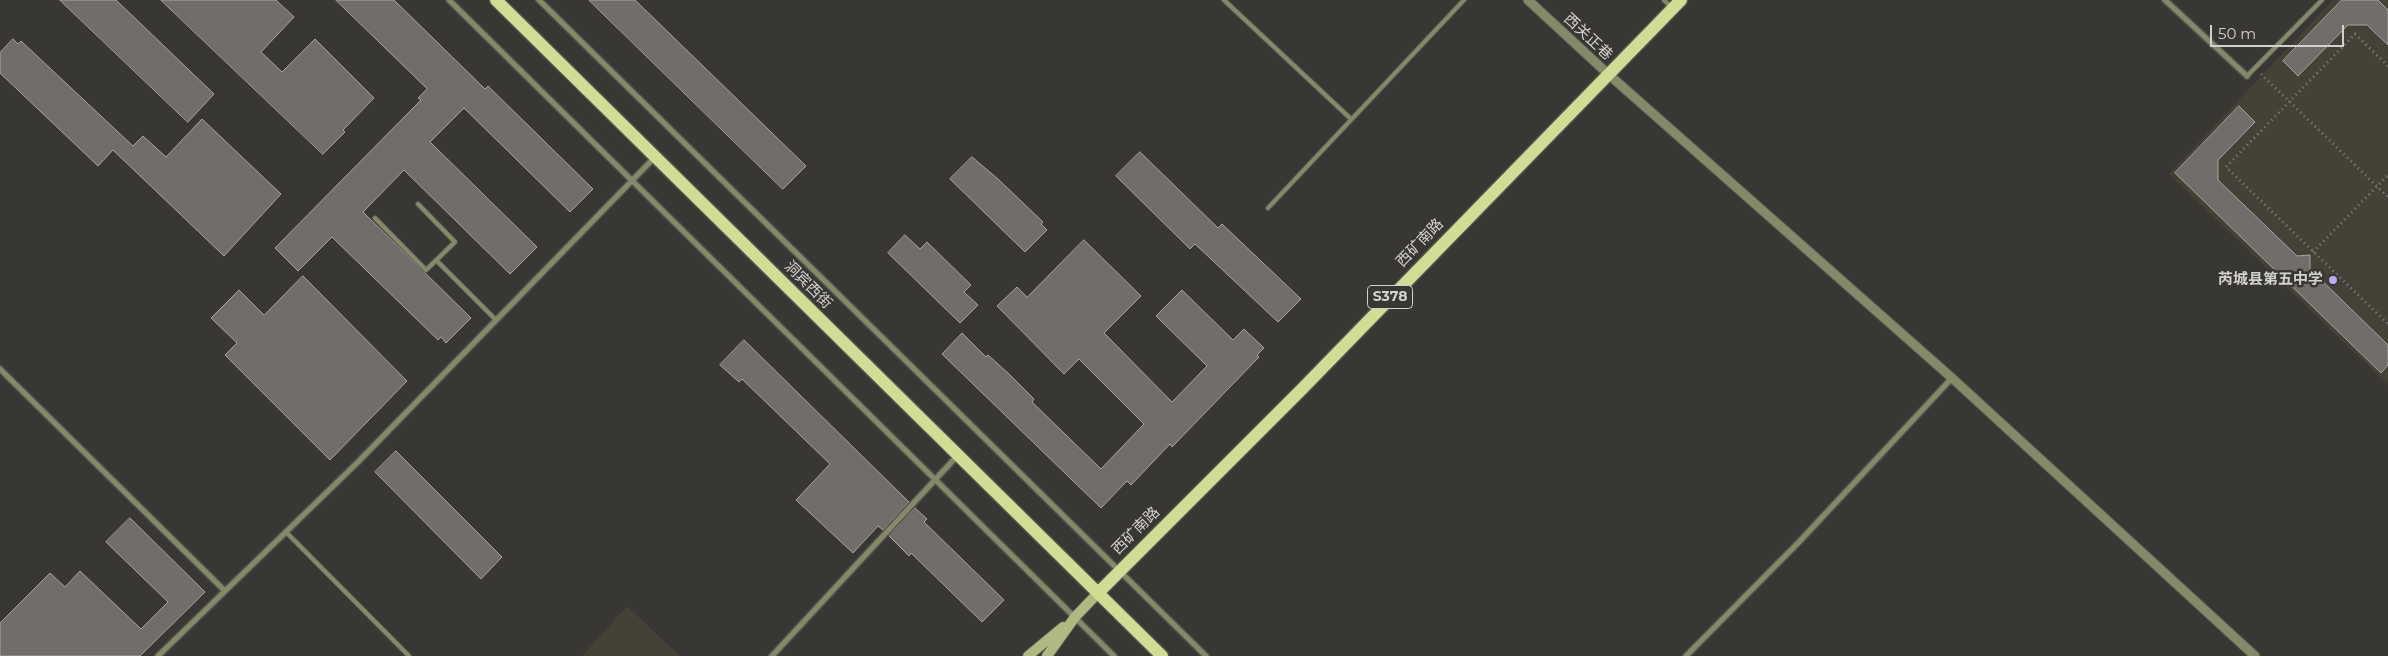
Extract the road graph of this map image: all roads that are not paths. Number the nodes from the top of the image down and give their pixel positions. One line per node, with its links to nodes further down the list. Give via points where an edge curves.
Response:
1 (449, 0): 14 (street)
2 (496, 0): 13 (main road, 洞宾西街)
3 (539, 0): 25 (street)
4 (1224, 0): 12 (lane)
5 (1464, 0): 12 (lane)
6 (1528, 0): 10 (street, 西关正巷)
7 (2165, 0): 11 (street)
8 (2322, 0): 11 (lane)
9 (1672, 3): 10 (main road, 西矿南路 / S378)
10 (1607, 74): 21 (street, 西关正巷); 25 (main road, 西矿南路 / S378, via 1309,382)
11 (2247, 76)
12 (1351, 120): 16 (lane)
13 (655, 156): 14 (street); 22 (main road, 洞宾西街)
14 (632, 180): 19 (street); 23 (street)
15 (418, 204): 18 (lane, via 455,242)
16 (1268, 208)
17 (375, 218): 18 (lane, via 426,270)
18 (436, 260): 19 (lane)
19 (496, 320): 24 (street)
20 (0, 369): 26 (street)
21 (1952, 378): 37 (street, via 1799,542); 38 (street, 西关正巷)
22 (958, 455): 23 (street); 27 (main road, 洞宾西街)
23 (935, 479): 28 (street); 31 (street)
24 (286, 532): 26 (street); 30 (lane)
25 (1119, 571): 27 (main road, 西矿南路 / S378); 36 (street)
26 (225, 591): 29 (street)
27 (1098, 593): 28 (main road); 35 (main road, 洞宾西街)
28 (1075, 617): 32 (main road); 33 (main road); 34 (street)
29 (158, 656)
30 (409, 656)
31 (772, 656)
32 (1028, 656)
33 (1046, 656)
34 (1114, 656)
35 (1162, 656)
36 (1206, 656)
37 (1686, 656)
38 (2255, 656)

